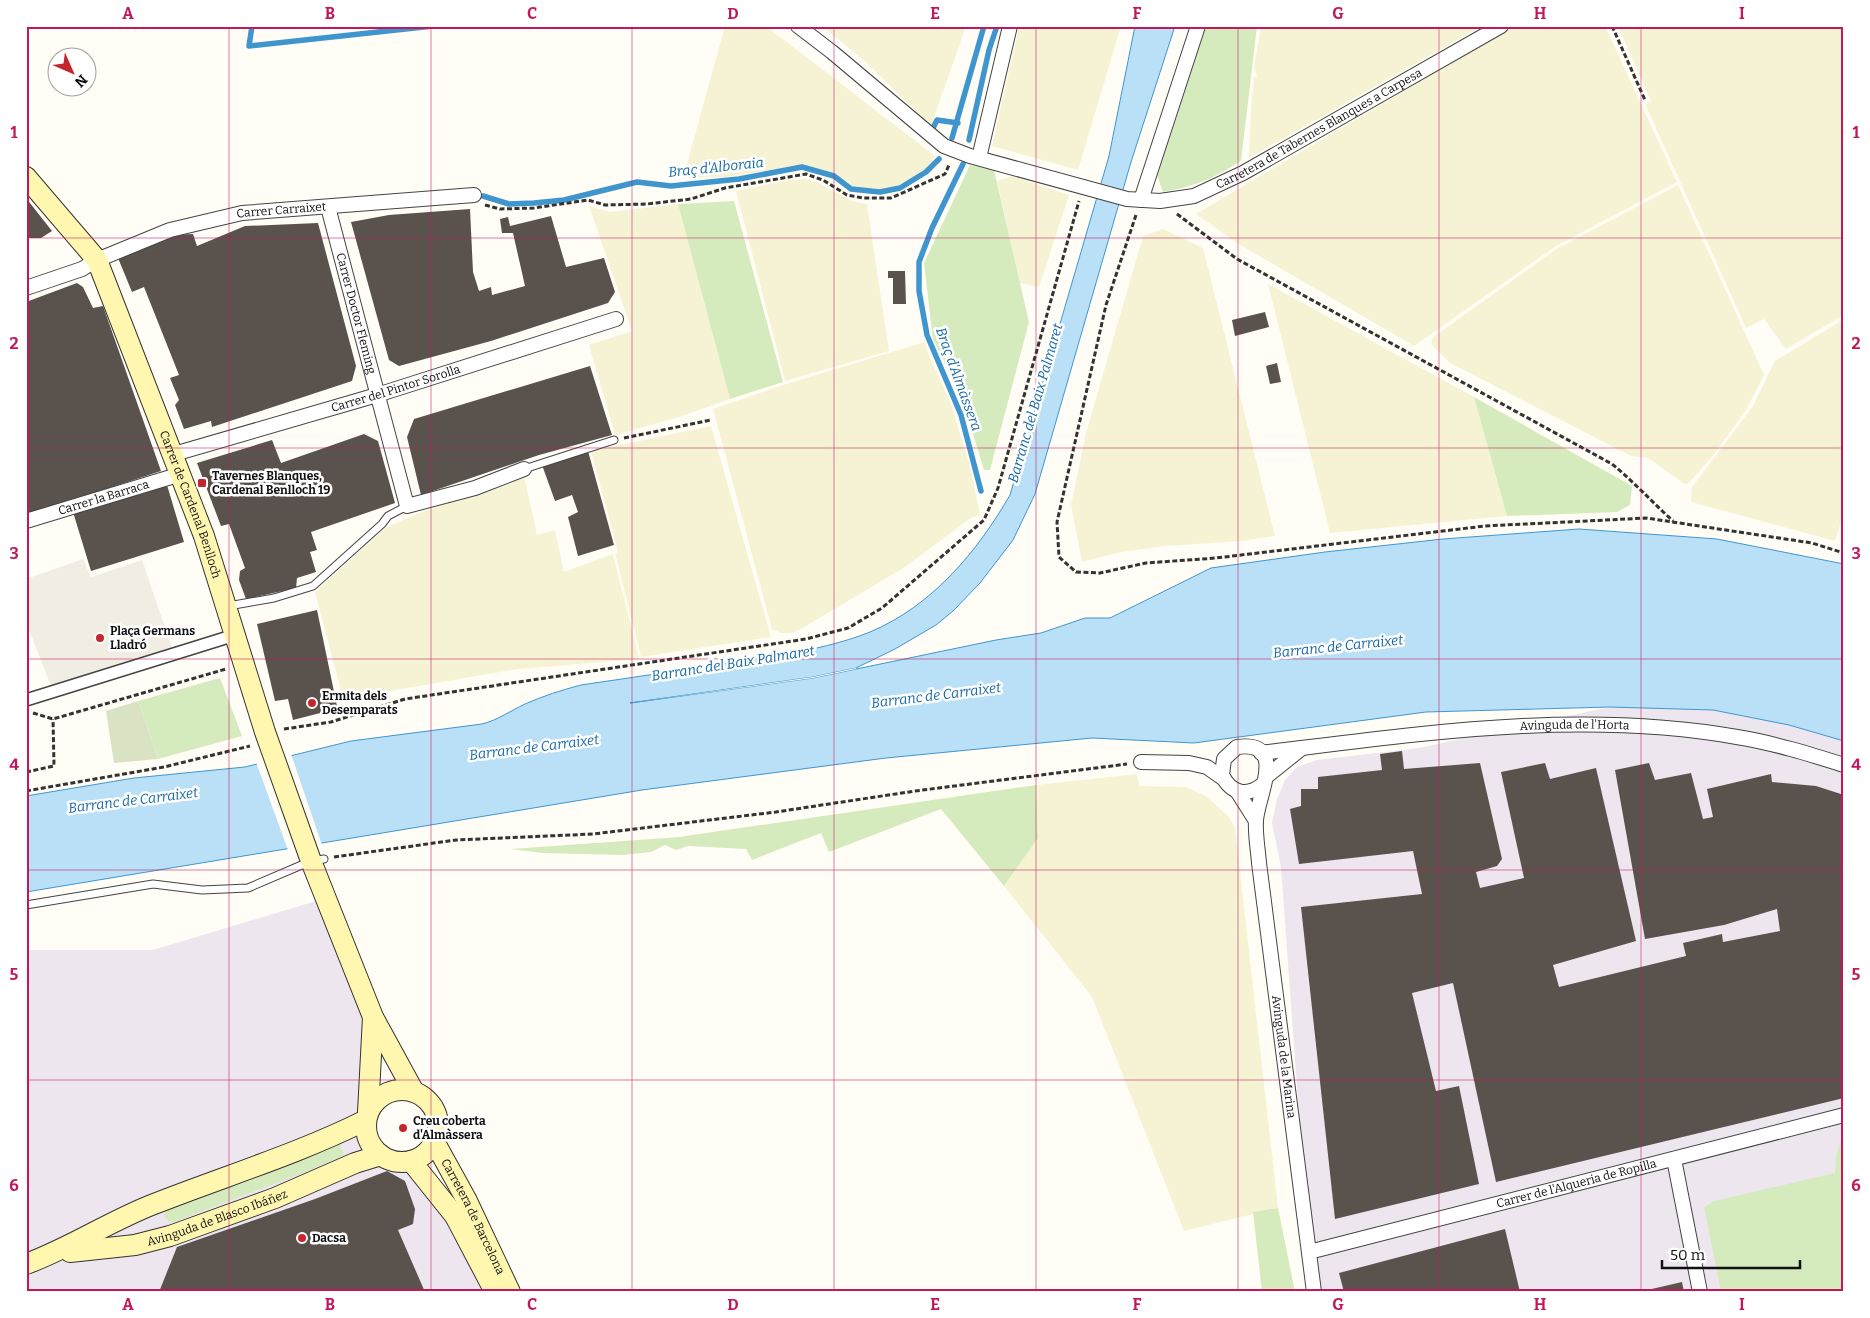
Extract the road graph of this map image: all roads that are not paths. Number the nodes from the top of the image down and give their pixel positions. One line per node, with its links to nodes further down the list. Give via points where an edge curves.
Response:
1 (798, 26): 5 (street, Carretera de Tabernes Blanques a Carpesa, via 944,146)
2 (1010, 26): 5 (street)
3 (1198, 26): 8 (street)
4 (1501, 26): 8 (street, Carretera de Tabernes Blanques a Carpesa, via 1243,173 1194,196 1160,201)
5 (968, 155): 8 (street, Carretera de Tabernes Blanques a Carpesa)
6 (26, 177): 10 (main road, Carrer de Cardenal Benlloch)
7 (474, 195): 9 (street, Carrer Carraixet)
8 (1134, 200)
9 (328, 208): 10 (street, Carrer Carraixet, via 242,213 170,230); 13 (street, Carrer Doctor Fleming)
10 (97, 260): 11 (street, Carrer Carraixet, via 82,269); 15 (main road, Carrer de Cardenal Benlloch)
11 (26, 288)
12 (616, 319): 13 (street, Carrer del Pintor Sorolla)
13 (377, 395): 15 (street, Carrer del Pintor Sorolla); 18 (street, Carrer Doctor Fleming)
14 (614, 440): 16 (lane)
15 (174, 454): 17 (main road, Carrer de Cardenal Benlloch)
16 (524, 469): 18 (street, via 475,488)
17 (181, 474): 19 (street, Carrer la Barraca); 20 (main road, Carrer de Cardenal Benlloch)
18 (407, 506): 20 (lane, via 388,516 313,586 274,598)
19 (26, 521)
20 (226, 606): 21 (main road, Carrer de Cardenal Benlloch)
21 (235, 635): 22 (street); 33 (main road, Carrer de Cardenal Benlloch, via 268,742)
22 (26, 700)
23 (1303, 748): 24 (street, Avinguda de l'Horta); 28 (street, Avinguda de l'Horta, via 1392,736 1526,725 1603,726 1737,737); 30 (street)
24 (1261, 753): 25 (street, via 1246,746 1237,747); 30 (street, via 1268,768)
25 (1228, 754): 27 (street); 29 (street, via 1222,767)
26 (1141, 762): 27 (street)
27 (1189, 763): 29 (street, via 1207,767)
28 (1844, 765)
29 (1224, 779): 31 (street)
30 (1265, 780): 31 (street, via 1248,792); 32 (street, Avinguda de la Marina)
31 (1237, 791): 32 (street, Avinguda de la Marina)
32 (1256, 821): 47 (street, Avinguda de la Marina)
33 (314, 858): 34 (lane, via 248,888 202,890 153,884); 35 (main road)
34 (26, 905)
35 (373, 1017): 36 (main road); 38 (main road)
36 (414, 1092): 38 (main road, via 399,1090 387,1093 377,1100); 39 (main road, via 431,1104 436,1115 438,1131)
37 (1844, 1115): 41 (street, Carrer de l'Alqueria de Ropilla)
38 (367, 1116): 40 (main road, via 369,1139); 43 (main road, Avinguda de Blasco Ibáñez, via 255,1167)
39 (434, 1141): 42 (main road); 51 (main road, Carretera de Barcelona, via 466,1199)
40 (380, 1155): 42 (main road, via 396,1161); 45 (main road, Avinguda de Blasco Ibáñez)
41 (1674, 1159): 47 (street, Carrer de l'Alqueria de Ropilla); 53 (street)
42 (411, 1161): 50 (main road, Carretera de Barcelona, via 455,1216)
43 (152, 1205): 44 (main road, Avinguda de Blasco Ibáñez); 45 (main road, via 152,1226)
44 (122, 1219): 46 (main road, via 135,1228); 48 (main road, Avinguda de Blasco Ibáñez)
45 (170, 1236): 46 (main road, Avinguda de Blasco Ibáñez)
46 (135, 1245): 48 (main road, Avinguda de Blasco Ibáñez)
47 (1309, 1252): 52 (street, Avinguda de la Marina)
48 (48, 1256): 49 (main road, Avinguda de Blasco Ibáñez)
49 (26, 1264)
50 (495, 1292)
51 (510, 1292)
52 (1314, 1292)
53 (1700, 1292)

